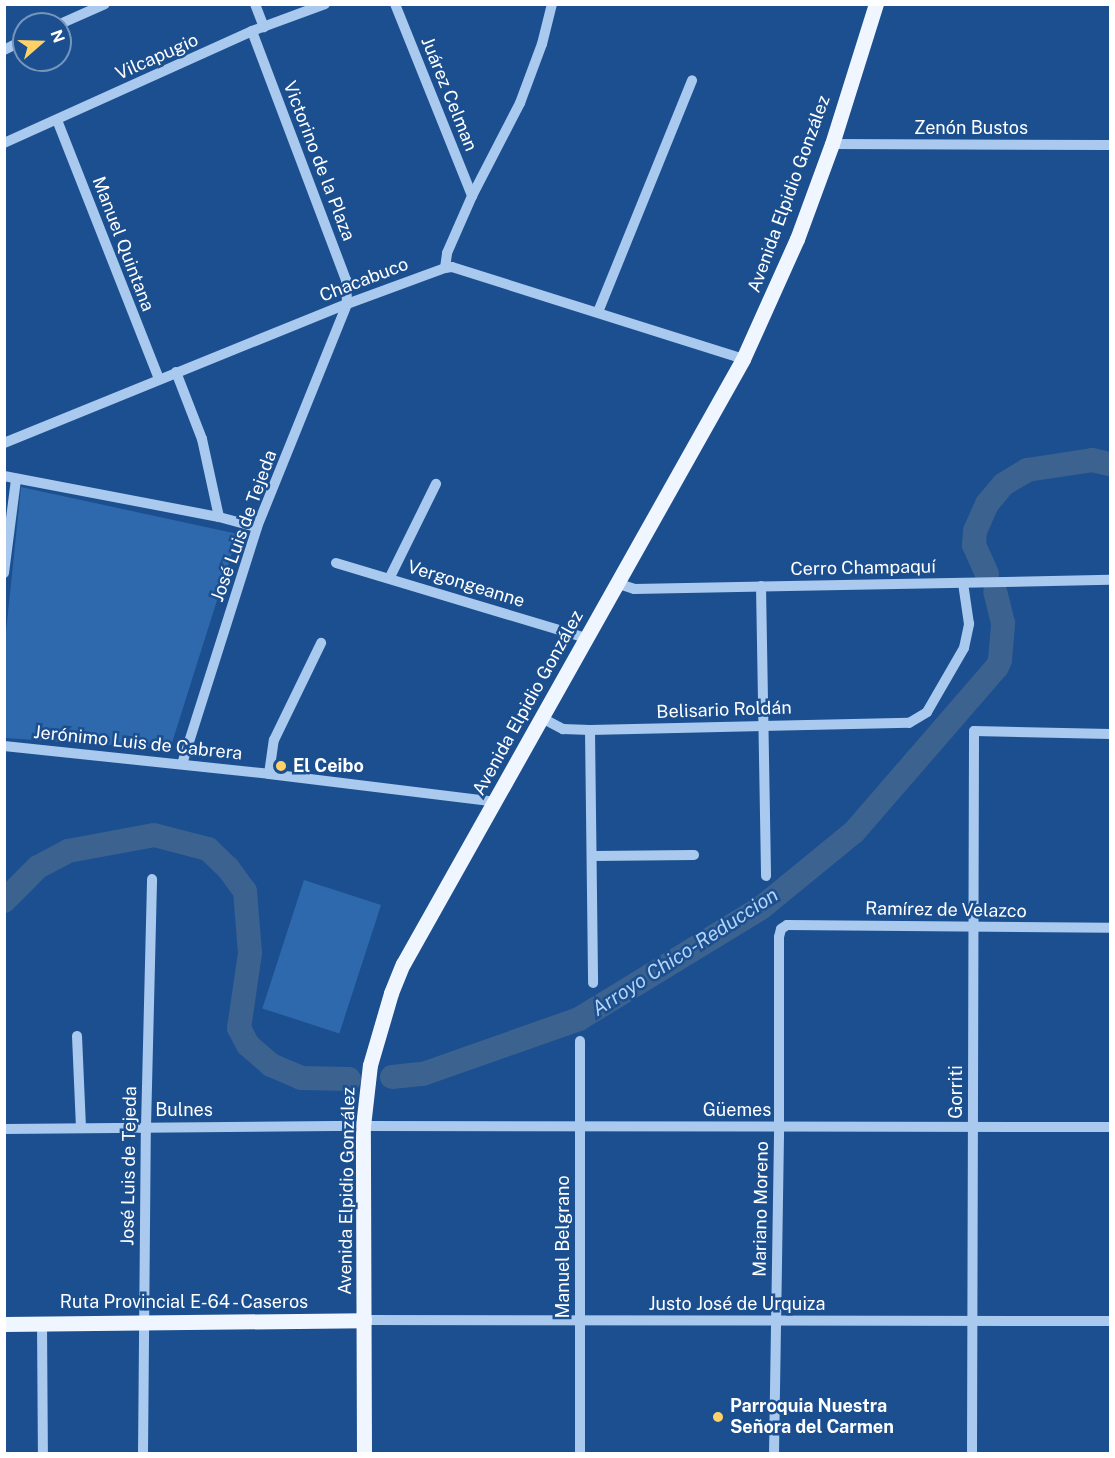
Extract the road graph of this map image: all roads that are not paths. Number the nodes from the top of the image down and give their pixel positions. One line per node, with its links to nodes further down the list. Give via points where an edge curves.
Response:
1 (105, 4): 7 (street)
2 (255, 4): 8 (street)
3 (325, 4): 8 (street, Vilcapugio)
4 (395, 4): 15 (street, Juárez Celman)
5 (552, 4): 15 (street, via 520,103)
6 (876, 4): 13 (main road, Avenida Elpidio González)
7 (72, 19)
8 (264, 27): 9 (street, Vilcapugio)
9 (252, 31): 11 (street, Vilcapugio); 17 (street, Victorino de la Plaza, via 346,280)
10 (692, 80): 18 (street)
11 (57, 120): 12 (street, Vilcapugio); 21 (street, Manuel Quintana)
12 (4, 143)
13 (832, 144): 14 (street, Zenón Bustos); 19 (main road, Avenida Elpidio González, via 797,239)
14 (1110, 145)
15 (472, 196): 16 (street, via 447,253)
16 (445, 268): 17 (street, Chacabuco); 18 (street)
17 (347, 304): 20 (street, Chacabuco); 27 (street, José Luis de Tejeda)
18 (598, 312): 19 (street)
19 (743, 359): 32 (main road, Avenida Elpidio González)
20 (176, 372): 21 (street, Chacabuco); 26 (street, via 202,439)
21 (159, 379): 22 (street, Chacabuco)
22 (4, 442)
23 (4, 476): 24 (street)
24 (16, 479): 26 (street); 29 (street)
25 (436, 484): 30 (street)
26 (219, 517): 27 (street)
27 (257, 527): 42 (street, José Luis de Tejeda)
28 (336, 563): 30 (street, Vergongeanne)
29 (4, 573)
30 (390, 577): 35 (street, Vergongeanne)
31 (1110, 580): 33 (street, Cerro Champaquí)
32 (616, 583): 34 (street, Cerro Champaquí, via 634,589); 35 (main road, Avenida Elpidio González)
33 (963, 583): 34 (street, Cerro Champaquí); 38 (street, Belisario Roldán, via 969,624 964,648 927,712 909,723)
34 (761, 586): 38 (street)
35 (586, 638): 37 (main road, Avenida Elpidio González)
36 (321, 643): 43 (street, via 274,740)
37 (542, 718): 39 (street, Belisario Roldán, via 563,729); 44 (main road, Avenida Elpidio González)
38 (763, 725): 39 (street, Belisario Roldán); 47 (street)
39 (590, 730): 46 (street)
40 (1110, 734): 49 (street, Gorriti, via 974,731)
41 (4, 746): 42 (street, Jerónimo Luis de Cabrera)
42 (182, 764): 43 (street, Jerónimo Luis de Cabrera)
43 (268, 774): 44 (street, Jerónimo Luis de Cabrera)
44 (496, 802): 56 (main road, Avenida Elpidio González, via 395,983 370,1065)
45 (694, 855): 46 (street)
46 (593, 856): 52 (street)
47 (766, 876)
48 (152, 879): 58 (street, José Luis de Tejeda)
49 (974, 927): 50 (street, Ramírez de Velazco); 51 (street, Ramírez de Velazco, via 787,925); 55 (street, Gorriti)
50 (1110, 928)
51 (781, 929): 57 (street, Mariano Moreno)
52 (592, 983)
53 (77, 1036): 61 (street)
54 (580, 1041): 59 (street, Manuel Belgrano)
55 (972, 1125): 57 (street, Güemes); 60 (street, Güemes); 67 (street, Gorriti)
56 (363, 1126): 58 (street, Bulnes); 59 (street, Güemes); 63 (main road, Avenida Elpidio González)
57 (779, 1126): 59 (street, Güemes); 65 (street, Mariano Moreno)
58 (146, 1127): 61 (street, Bulnes); 66 (street, José Luis de Tejeda)
59 (579, 1127): 64 (street, Manuel Belgrano)
60 (1110, 1127)
61 (81, 1128): 62 (street, Bulnes)
62 (4, 1129)
63 (364, 1320): 64 (street, Justo José de Urquiza); 66 (main road, Ruta Provincial E-64 - Caseros); 73 (main road, Avenida Elpidio González)
64 (579, 1320): 65 (street, Justo José de Urquiza); 74 (street, Manuel Belgrano)
65 (776, 1320): 67 (street, Justo José de Urquiza); 75 (street, Mariano Moreno)
66 (144, 1322): 69 (main road, Ruta Provincial E-64 - Caseros); 72 (street, José Luis de Tejeda)
67 (971, 1322): 68 (street, Justo José de Urquiza); 76 (street, Gorriti)
68 (1110, 1322)
69 (42, 1323): 70 (main road, Ruta Provincial E-64 - Caseros); 71 (street)
70 (4, 1324)
71 (43, 1454)
72 (143, 1454)
73 (364, 1454)
74 (580, 1454)
75 (774, 1454)
76 (972, 1454)

